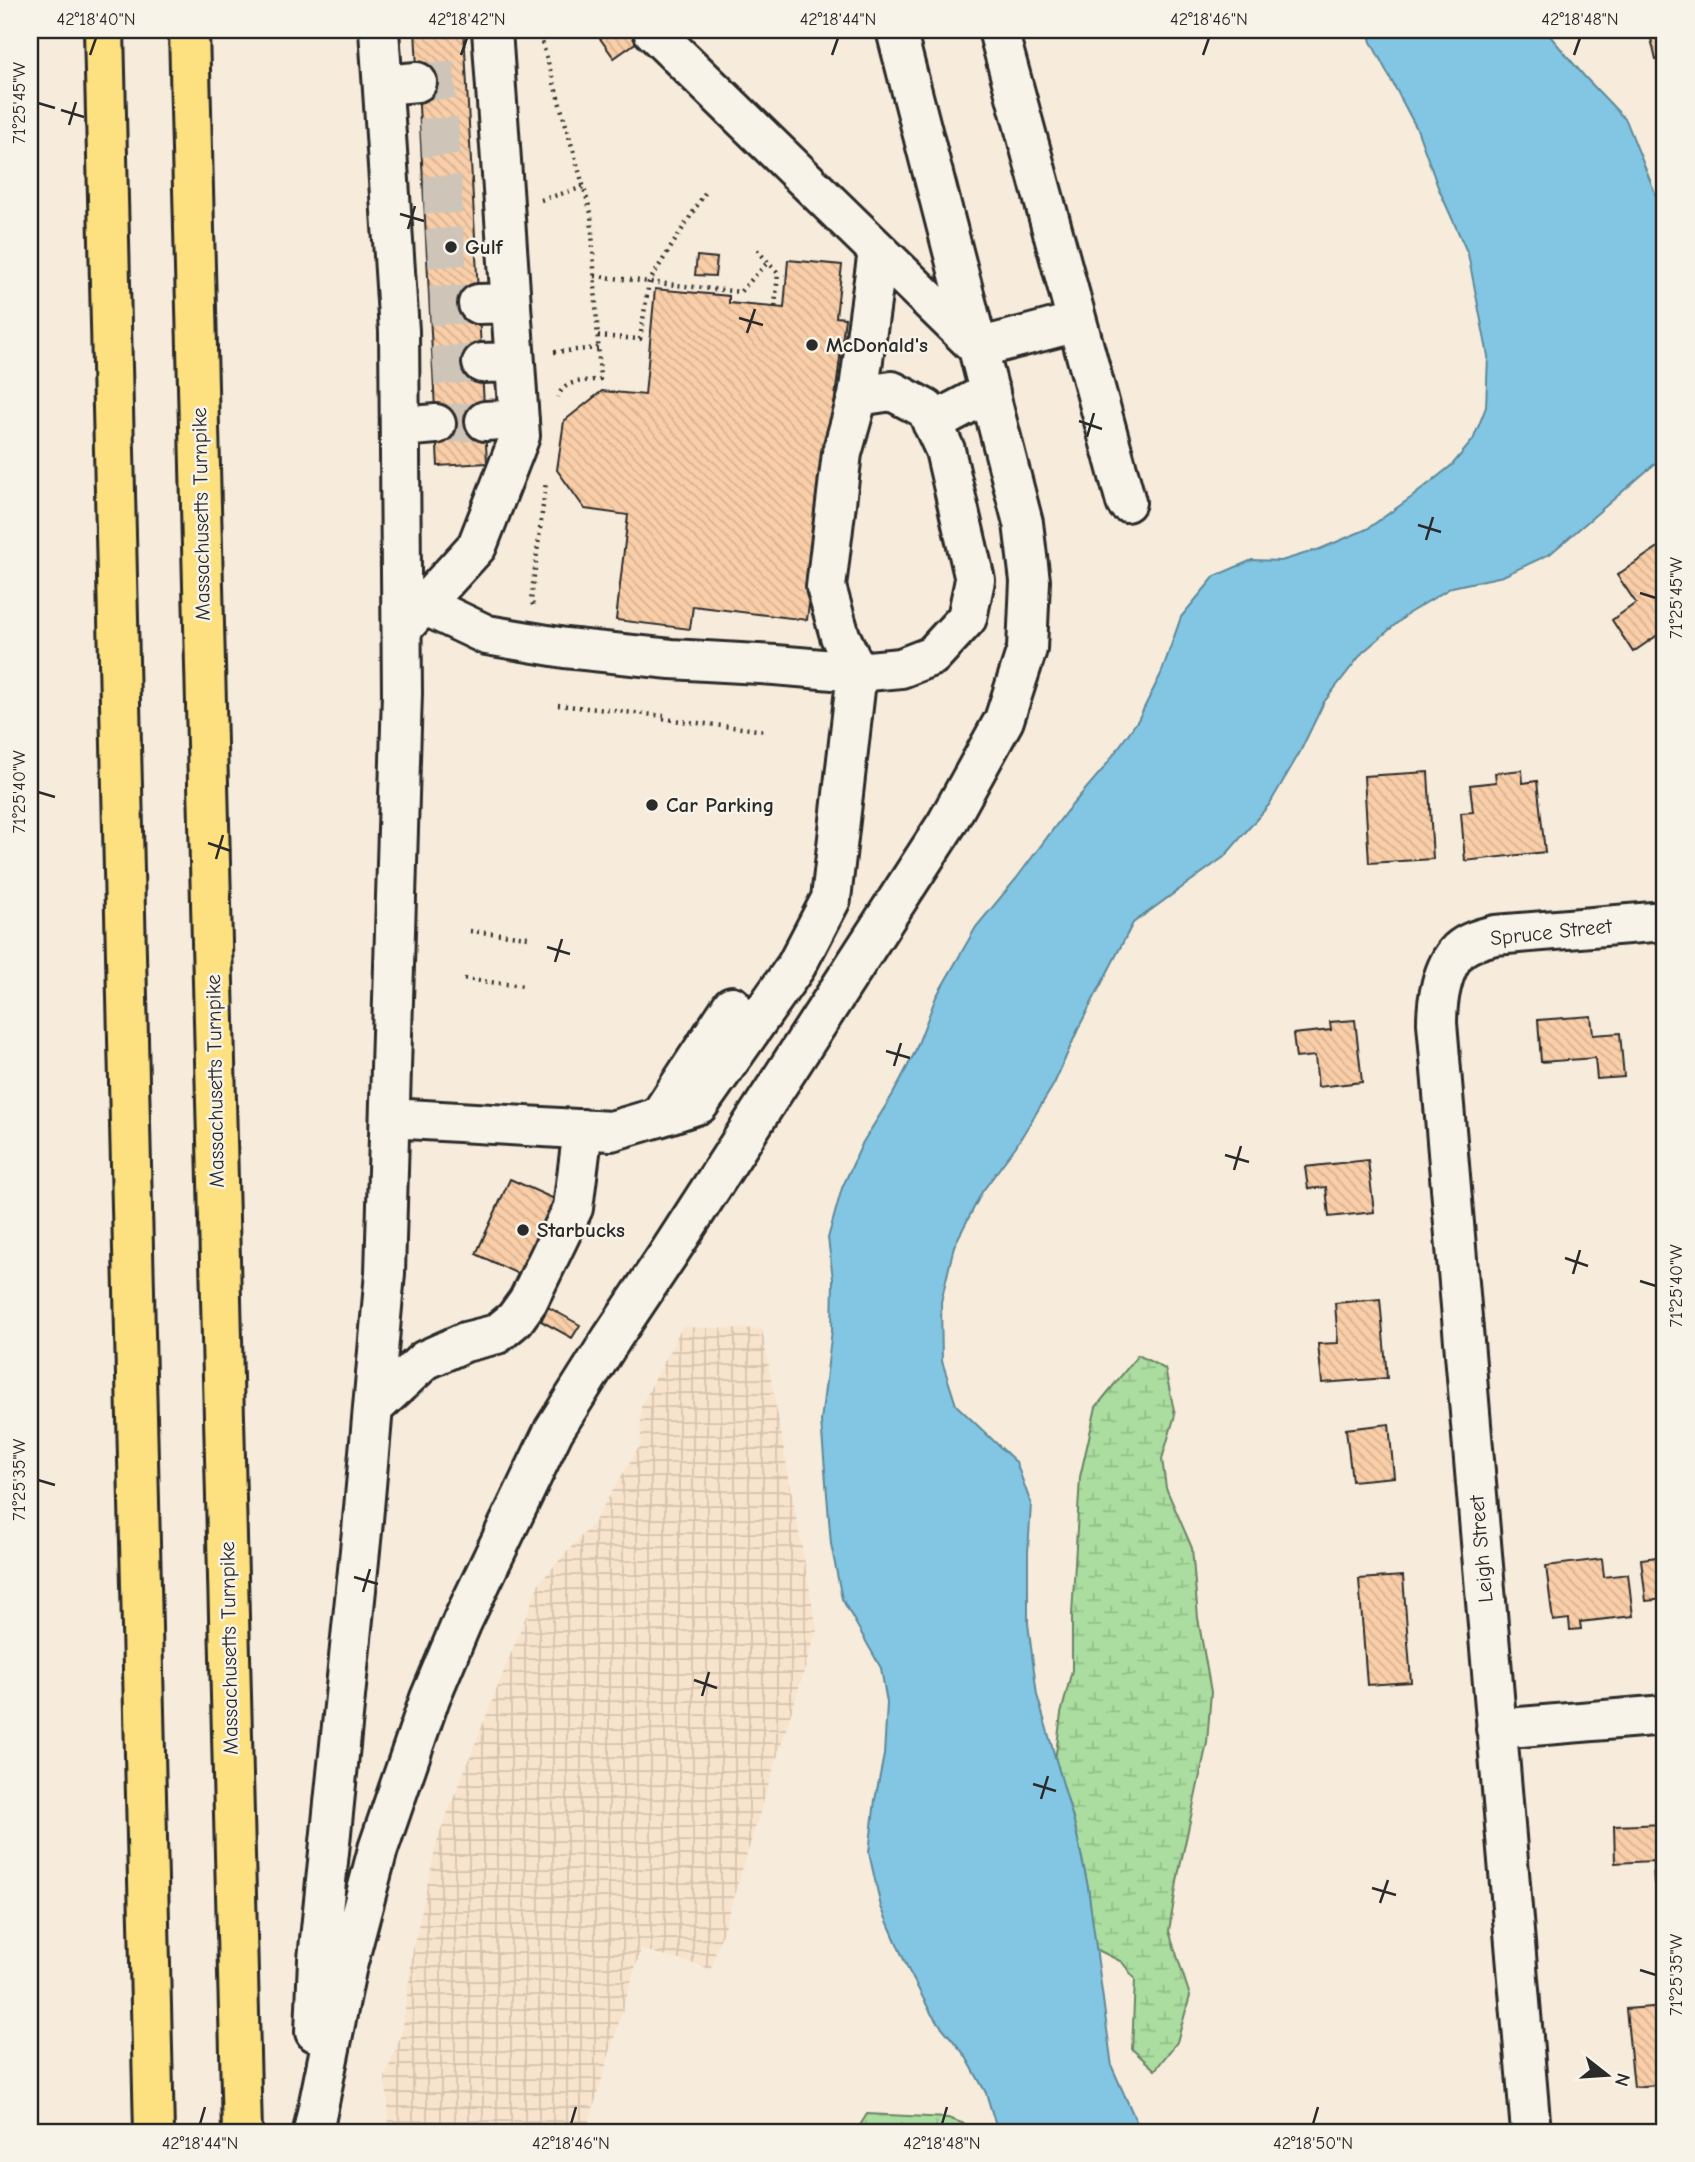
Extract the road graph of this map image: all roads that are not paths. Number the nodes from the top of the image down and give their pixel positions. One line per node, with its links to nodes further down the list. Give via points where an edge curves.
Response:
1 (104, 30): 26 (highway)
2 (189, 30): 27 (highway, Massachusetts Turnpike)
3 (379, 30): 15 (street, via 400,83 414,307 418,426)
4 (492, 30): 15 (street, via 481,78 502,420 520,436 477,546)
5 (896, 30): 10 (street)
6 (998, 30): 9 (street)
7 (653, 31): 8 (street)
8 (878, 251): 10 (street); 12 (street)
9 (1077, 322): 10 (street); 14 (street)
10 (978, 348): 11 (street)
11 (990, 393): 13 (street); 28 (street, via 1023,523 1030,581 1027,649 1003,720 947,823 554,1430 512,1515 430,1698 378,1849 346,1970)
12 (858, 396): 13 (street, via 892,391 926,409); 16 (street, via 842,453 827,587 840,636)
13 (932, 422): 16 (street, via 945,450 975,580 967,618 932,656 901,668)
14 (1126, 502)
15 (413, 617): 16 (street, via 565,648); 21 (street)
16 (857, 672): 20 (street, via 831,899 796,966 699,1104)
17 (1665, 921): 18 (street, Spruce Street, via 1495,935 1459,950)
18 (1448, 967): 25 (street, Leigh Street, via 1437,1004 1437,1023)
19 (732, 1006): 20 (street)
20 (659, 1117): 22 (street, via 611,1131)
21 (390, 1118): 22 (street); 23 (street, via 385,1273)
22 (583, 1129): 23 (street, via 573,1208 514,1319 497,1334 425,1360)
23 (374, 1407): 28 (street, via 317,1959)
24 (1665, 1715): 25 (street)
25 (1496, 1729): 29 (street, Leigh Street)
26 (155, 2132)
27 (242, 2132)
28 (312, 2132)
29 (1531, 2132)

